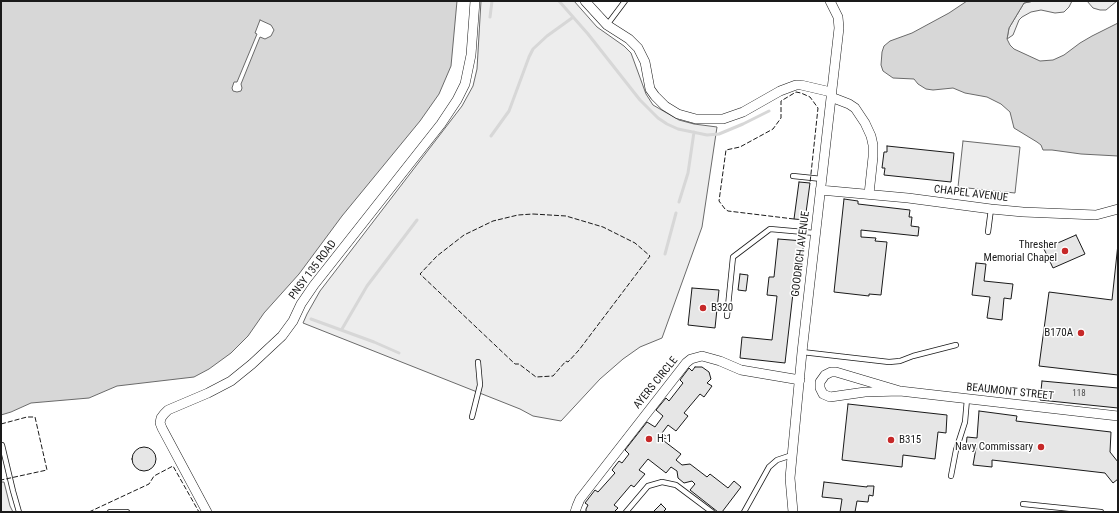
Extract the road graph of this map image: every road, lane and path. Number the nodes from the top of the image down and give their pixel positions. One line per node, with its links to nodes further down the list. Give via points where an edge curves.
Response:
1 (475, 1): 32 (street, PNSY 135 ROAD, via 471,54 465,84 457,100 441,124 314,285 282,336 230,381 168,410 161,418 162,428)
2 (585, 1): 5 (street)
3 (625, 1): 5 (lane)
4 (830, 1): 6 (street, GOODRICH AVENUE, via 838,17 839,28)
5 (607, 25): 6 (street, via 638,48 645,62 650,89 655,96 671,110 687,117 715,120 729,118 780,91 802,84)
6 (831, 94): 8 (street, GOODRICH AVENUE); 10 (street, via 855,108 871,136 874,157)
7 (793, 176): 8 (lane)
8 (822, 179): 9 (street, GOODRICH AVENUE)
9 (820, 190): 10 (street, CHAPEL AVENUE); 14 (street, GOODRICH AVENUE)
10 (869, 194): 12 (street, CHAPEL AVENUE)
11 (1118, 209): 12 (street, CHAPEL AVENUE, via 1084,216)
12 (991, 210): 13 (lane)
13 (988, 232)
14 (816, 233): 15 (lane, via 770,229 734,257); 17 (street, GOODRICH AVENUE)
15 (727, 316)
16 (956, 345): 17 (lane, via 889,362)
17 (802, 352): 19 (street, GOODRICH AVENUE)
18 (478, 362): 22 (lane, via 480,385)
19 (800, 380): 25 (street, GOODRICH AVENUE); 28 (street, AYERS CIRCLE, via 741,370 702,356 691,359 580,499)
20 (900, 391): 20 (street, BEAUMONT STREET, via 836,372 828,373 820,382 821,392 830,397); 21 (street, BEAUMONT STREET)
21 (967, 399): 23 (street, BEAUMONT STREET); 26 (lane, via 965,422)
22 (472, 416)
23 (1118, 416)
24 (2, 445): 29 (lane)
25 (792, 455): 35 (lane, via 777,460 769,467); 36 (street, GOODRICH AVENUE, via 790,478)
26 (951, 476)
27 (1023, 504): 37 (lane)
28 (576, 511)
29 (20, 512)
30 (110, 512): 31 (lane)
31 (127, 512)
32 (206, 512)
33 (626, 512): 34 (lane, via 648,486 662,482 676,485)
34 (712, 512)
35 (744, 512)
36 (793, 512)
37 (1101, 512)

